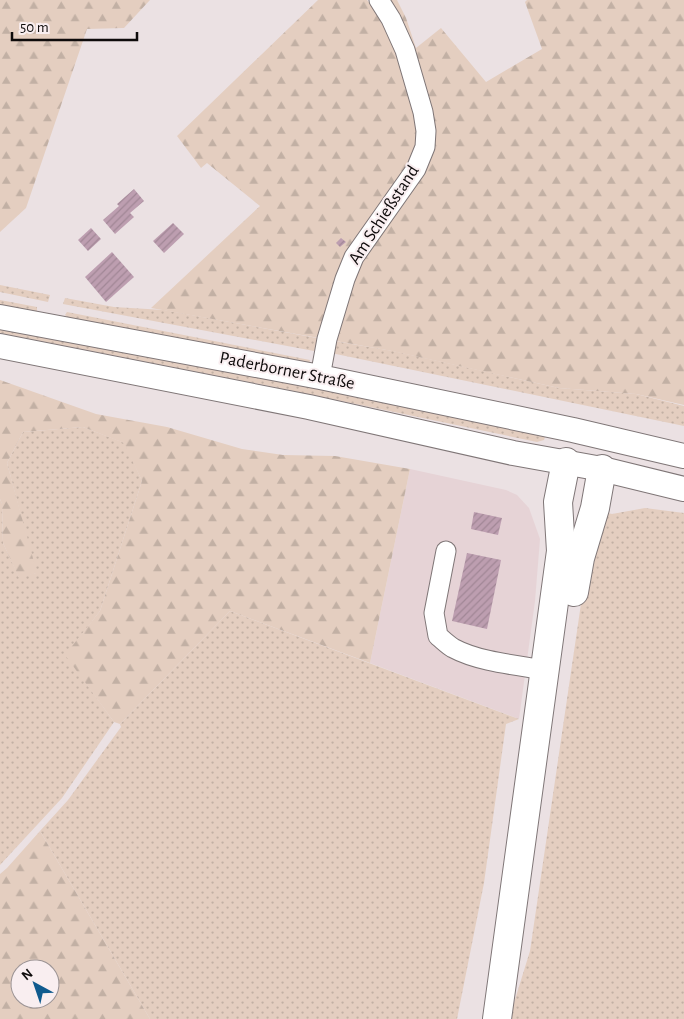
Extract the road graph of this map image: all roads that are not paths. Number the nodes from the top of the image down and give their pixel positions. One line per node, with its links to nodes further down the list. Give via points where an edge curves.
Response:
1 (379, 0): 4 (street, Am Schießstand, via 392,19 405,50 424,112 425,148 416,169 354,257 327,338)
2 (0, 317): 4 (main road, Paderborner Straße)
3 (0, 346): 8 (main road, Paderborner Straße)
4 (320, 377): 5 (main road, Paderborner Straße)
5 (573, 430): 6 (main road, Paderborner Straße); 8 (main road)
6 (607, 438): 7 (main road, Paderborner Straße); 9 (main road)
7 (684, 456)
8 (566, 462): 9 (main road, Paderborner Straße); 12 (highway, via 558,502 561,551)
9 (602, 469): 10 (main road, Paderborner Straße); 13 (highway, via 595,508 580,558 521,950)
10 (684, 489)
11 (446, 551): 12 (street, via 434,613 438,636 466,654)
12 (545, 670): 13 (highway)
13 (498, 1016)

